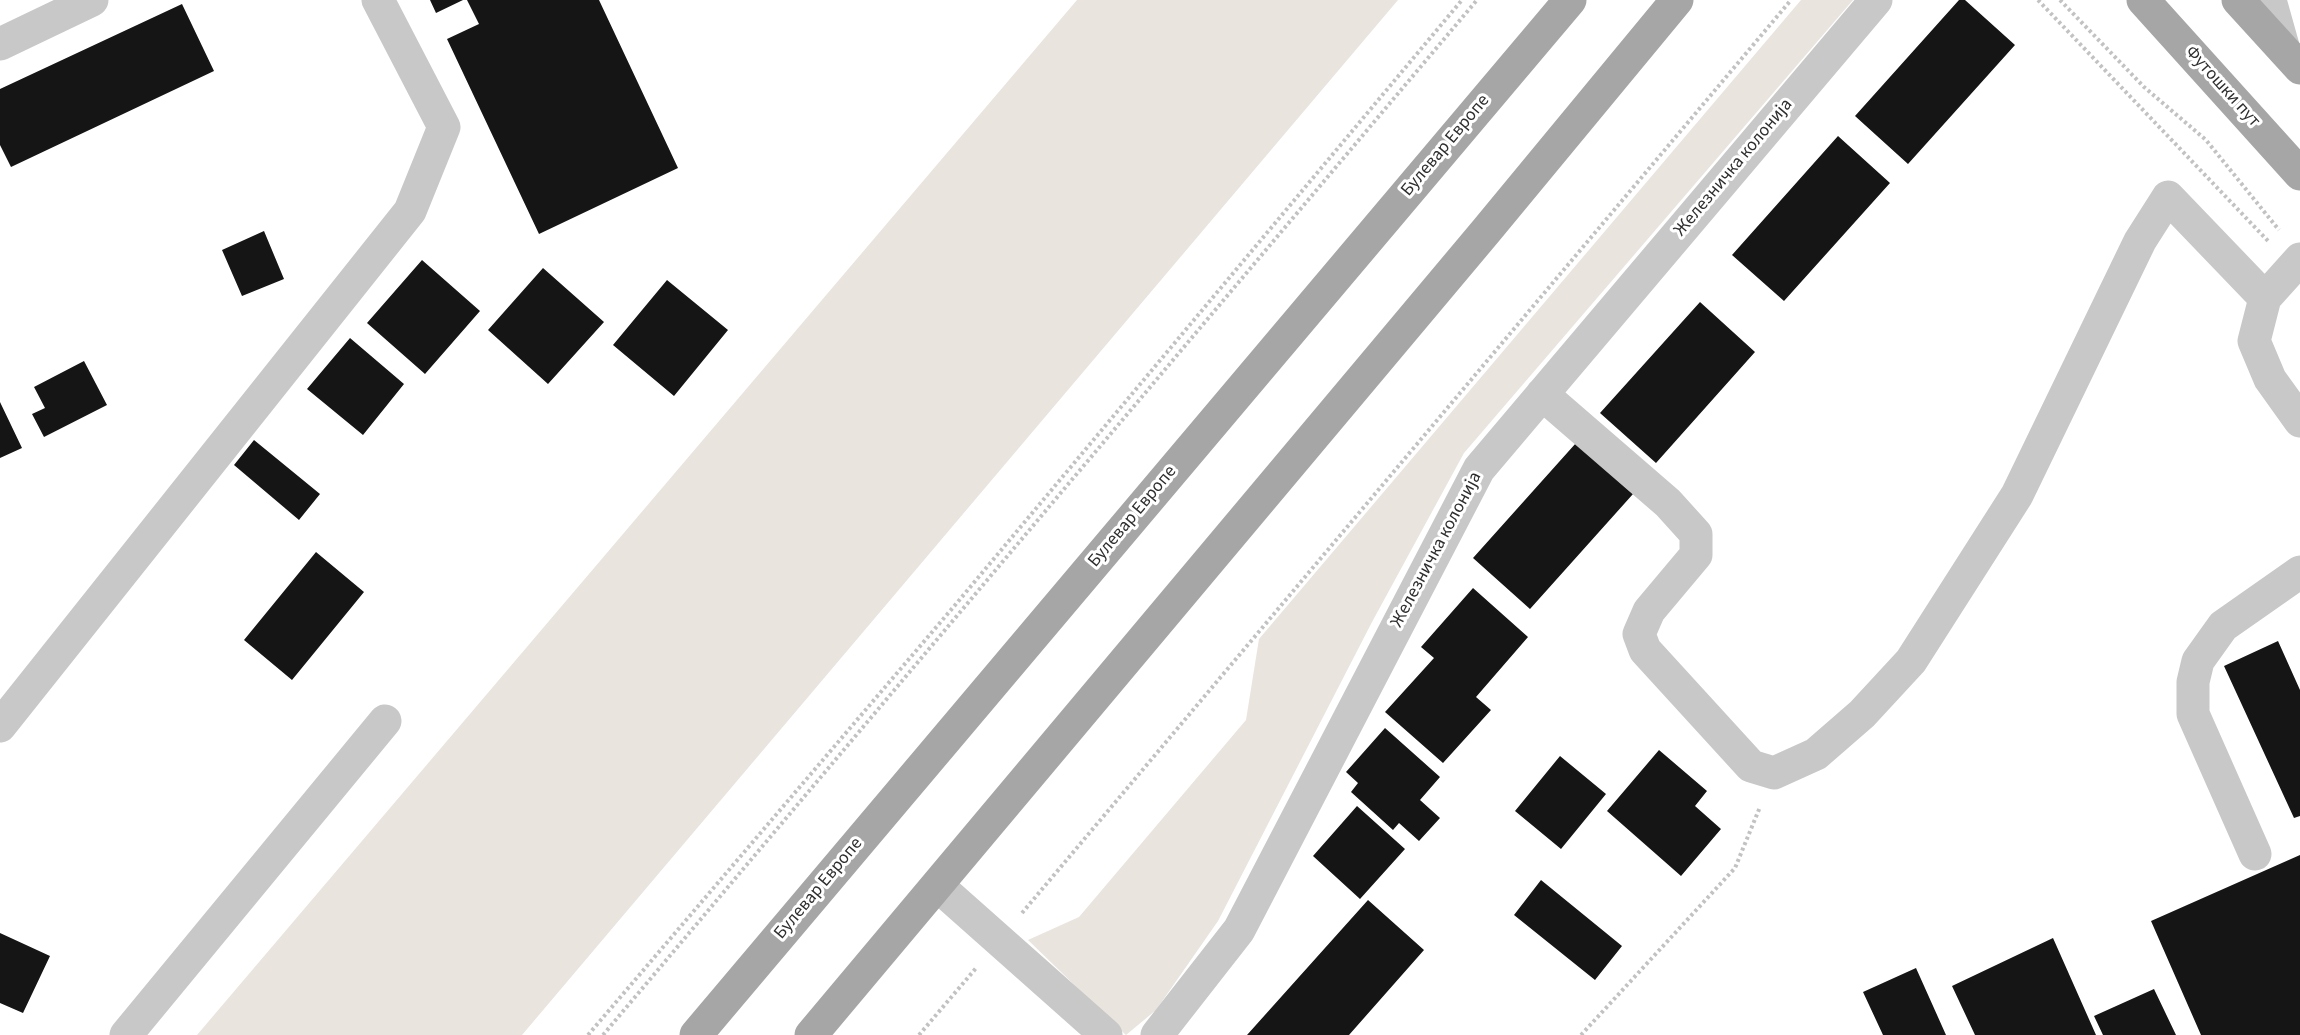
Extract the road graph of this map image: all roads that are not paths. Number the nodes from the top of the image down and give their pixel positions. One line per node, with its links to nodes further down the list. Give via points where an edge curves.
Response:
1 (92, 0): 9 (street)
2 (378, 0): 18 (street, via 444,127 410,211)
3 (1570, 0): 22 (main road, Булевар Европе)
4 (1677, 0): 20 (main road)
5 (1876, 0): 14 (street, Железничка колонија)
6 (2143, 0): 11 (main road, Футошки пут)
7 (2238, 0): 10 (main road)
8 (2270, 0): 10 (street)
9 (0, 44)
10 (2292, 59)
11 (2300, 174)
12 (2293, 254): 13 (street)
13 (2265, 298): 14 (street, via 2168,197 2140,241 2017,495 1911,661 1862,714 1816,754 1774,773 1751,766 1645,650 1639,634 1649,611 1696,555 1696,534 1668,503); 15 (street, via 2254,340 2270,379)
14 (1542, 394): 25 (street, Железничка колонија, via 1479,469 1239,930)
15 (2300, 422)
16 (2300, 572): 19 (street, via 2223,626 2198,661 2193,682 2193,714)
17 (385, 721): 21 (street)
18 (0, 726)
19 (2255, 854)
20 (938, 886): 23 (main road); 24 (street)
21 (126, 1035)
22 (696, 1035)
23 (811, 1035)
24 (1106, 1035)
25 (1156, 1035)

